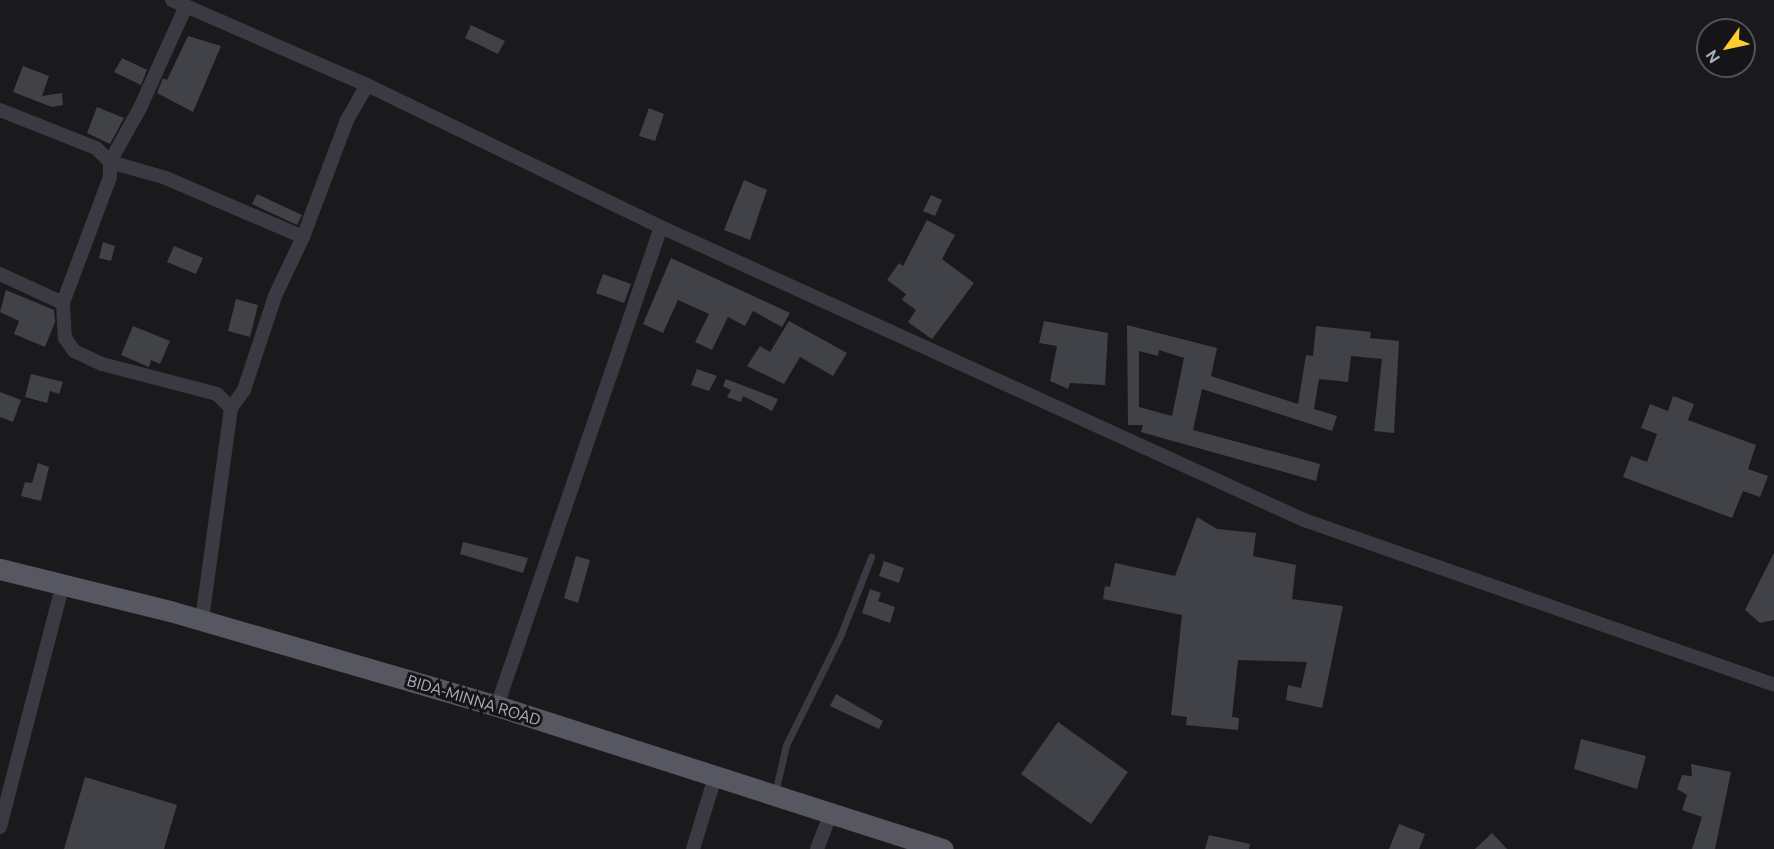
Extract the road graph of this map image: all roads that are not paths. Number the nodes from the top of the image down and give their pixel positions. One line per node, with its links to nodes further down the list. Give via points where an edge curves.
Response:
1 (172, 0): 2 (street)
2 (186, 6): 3 (street); 5 (street, via 140,108)
3 (367, 85): 6 (street); 7 (street, via 347,120)
4 (0, 110): 5 (street, via 96,148)
5 (110, 162): 7 (street, via 166,178); 9 (street, via 110,177)
6 (661, 227): 15 (street, via 1304,520); 16 (street)
7 (303, 237): 10 (street, via 275,296 244,390)
8 (0, 274): 9 (street)
9 (63, 303): 10 (street, via 65,338 74,351 102,364 216,394)
10 (231, 408): 14 (street)
11 (871, 557): 18 (lane, via 841,634 786,745)
12 (0, 569): 13 (main road, BIDA-MINNA ROAD)
13 (63, 584): 14 (main road, BIDA-MINNA ROAD); 20 (street)
14 (202, 621): 16 (main road, BIDA-MINNA ROAD)
15 (1774, 685)
16 (497, 706): 17 (main road, BIDA-MINNA ROAD)
17 (716, 774): 18 (main road, BIDA-MINNA ROAD); 21 (street)
18 (775, 794): 19 (main road, BIDA-MINNA ROAD)
19 (831, 812): 22 (street); 23 (main road, BIDA-MINNA ROAD)
20 (0, 825)
21 (693, 849)
22 (817, 849)
23 (943, 849)

